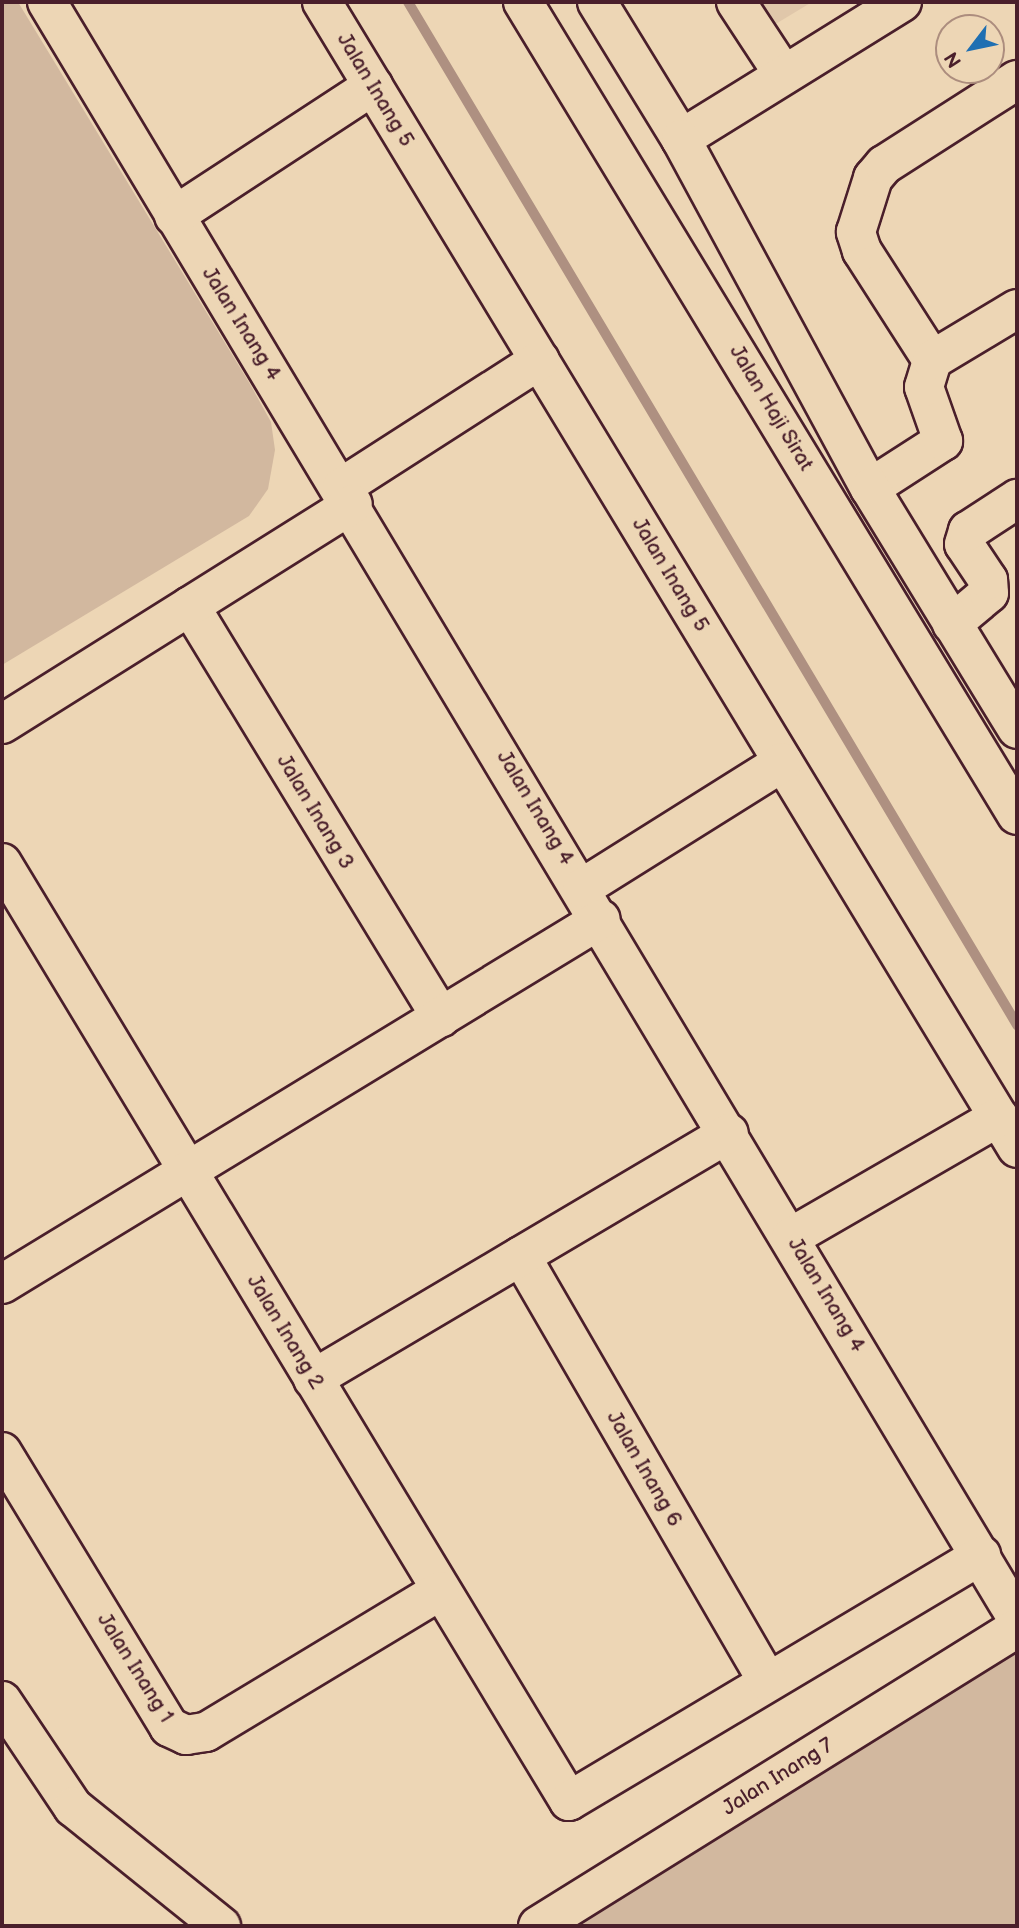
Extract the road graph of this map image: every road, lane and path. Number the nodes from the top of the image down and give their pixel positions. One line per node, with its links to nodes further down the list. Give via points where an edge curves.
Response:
1 (47, 2): 12 (street, Jalan Inang 4)
2 (322, 2): 10 (street, Jalan Inang 5)
3 (503, 2): 13 (street, via 608,170)
4 (523, 2): 13 (street, Jalan Haji Sirat)
5 (597, 2): 11 (street)
6 (736, 2): 8 (street)
7 (888, 5): 8 (street)
8 (784, 75): 11 (street)
9 (1017, 80): 15 (street, via 884,165 873,178 856,232 862,251)
10 (373, 86): 12 (street); 16 (street, Jalan Inang 5)
11 (681, 139): 17 (street)
12 (174, 216): 18 (street, Jalan Inang 4)
13 (699, 290): 25 (street, Jalan Haji Sirat)
14 (1017, 309): 15 (street)
15 (932, 359): 17 (street, via 924,387 943,441)
16 (540, 360): 18 (street); 24 (street, Jalan Inang 5)
17 (870, 488): 21 (street)
18 (348, 496): 20 (street); 27 (street, Jalan Inang 4)
19 (1017, 499): 21 (street, via 968,531 964,544 988,580 989,593)
20 (190, 606): 22 (street); 28 (street, Jalan Inang 3)
21 (952, 624): 23 (street)
22 (2, 724)
23 (1017, 729)
24 (783, 762): 27 (street); 29 (street, Jalan Inang 5)
25 (1017, 816)
26 (2, 863): 31 (street, Jalan Inang 2)
27 (591, 903): 28 (street); 30 (street, Jalan Inang 4)
28 (440, 1017): 31 (street)
29 (1008, 1132): 32 (street)
30 (729, 1133): 32 (street, Jalan Inang 4); 33 (street)
31 (188, 1172): 34 (street); 35 (street, Jalan Inang 2)
32 (791, 1237): 37 (street, Jalan Inang 4)
33 (521, 1256): 35 (street); 41 (street, Jalan Inang 6)
34 (2, 1284)
35 (313, 1379): 38 (street, Jalan Inang 2)
36 (2, 1452): 38 (street, Jalan Inang 1, via 169,1727 186,1735 206,1732)
37 (981, 1555): 39 (street, Jalan Inang 4); 41 (street)
38 (440, 1591): 41 (street, Jalan Inang 2, via 569,1801)
39 (1017, 1618)
40 (1017, 1628): 44 (street, Jalan Inang 7)
41 (768, 1682)
42 (2, 1701): 43 (street, via 73,1807)
43 (221, 1926)
44 (538, 1926)

